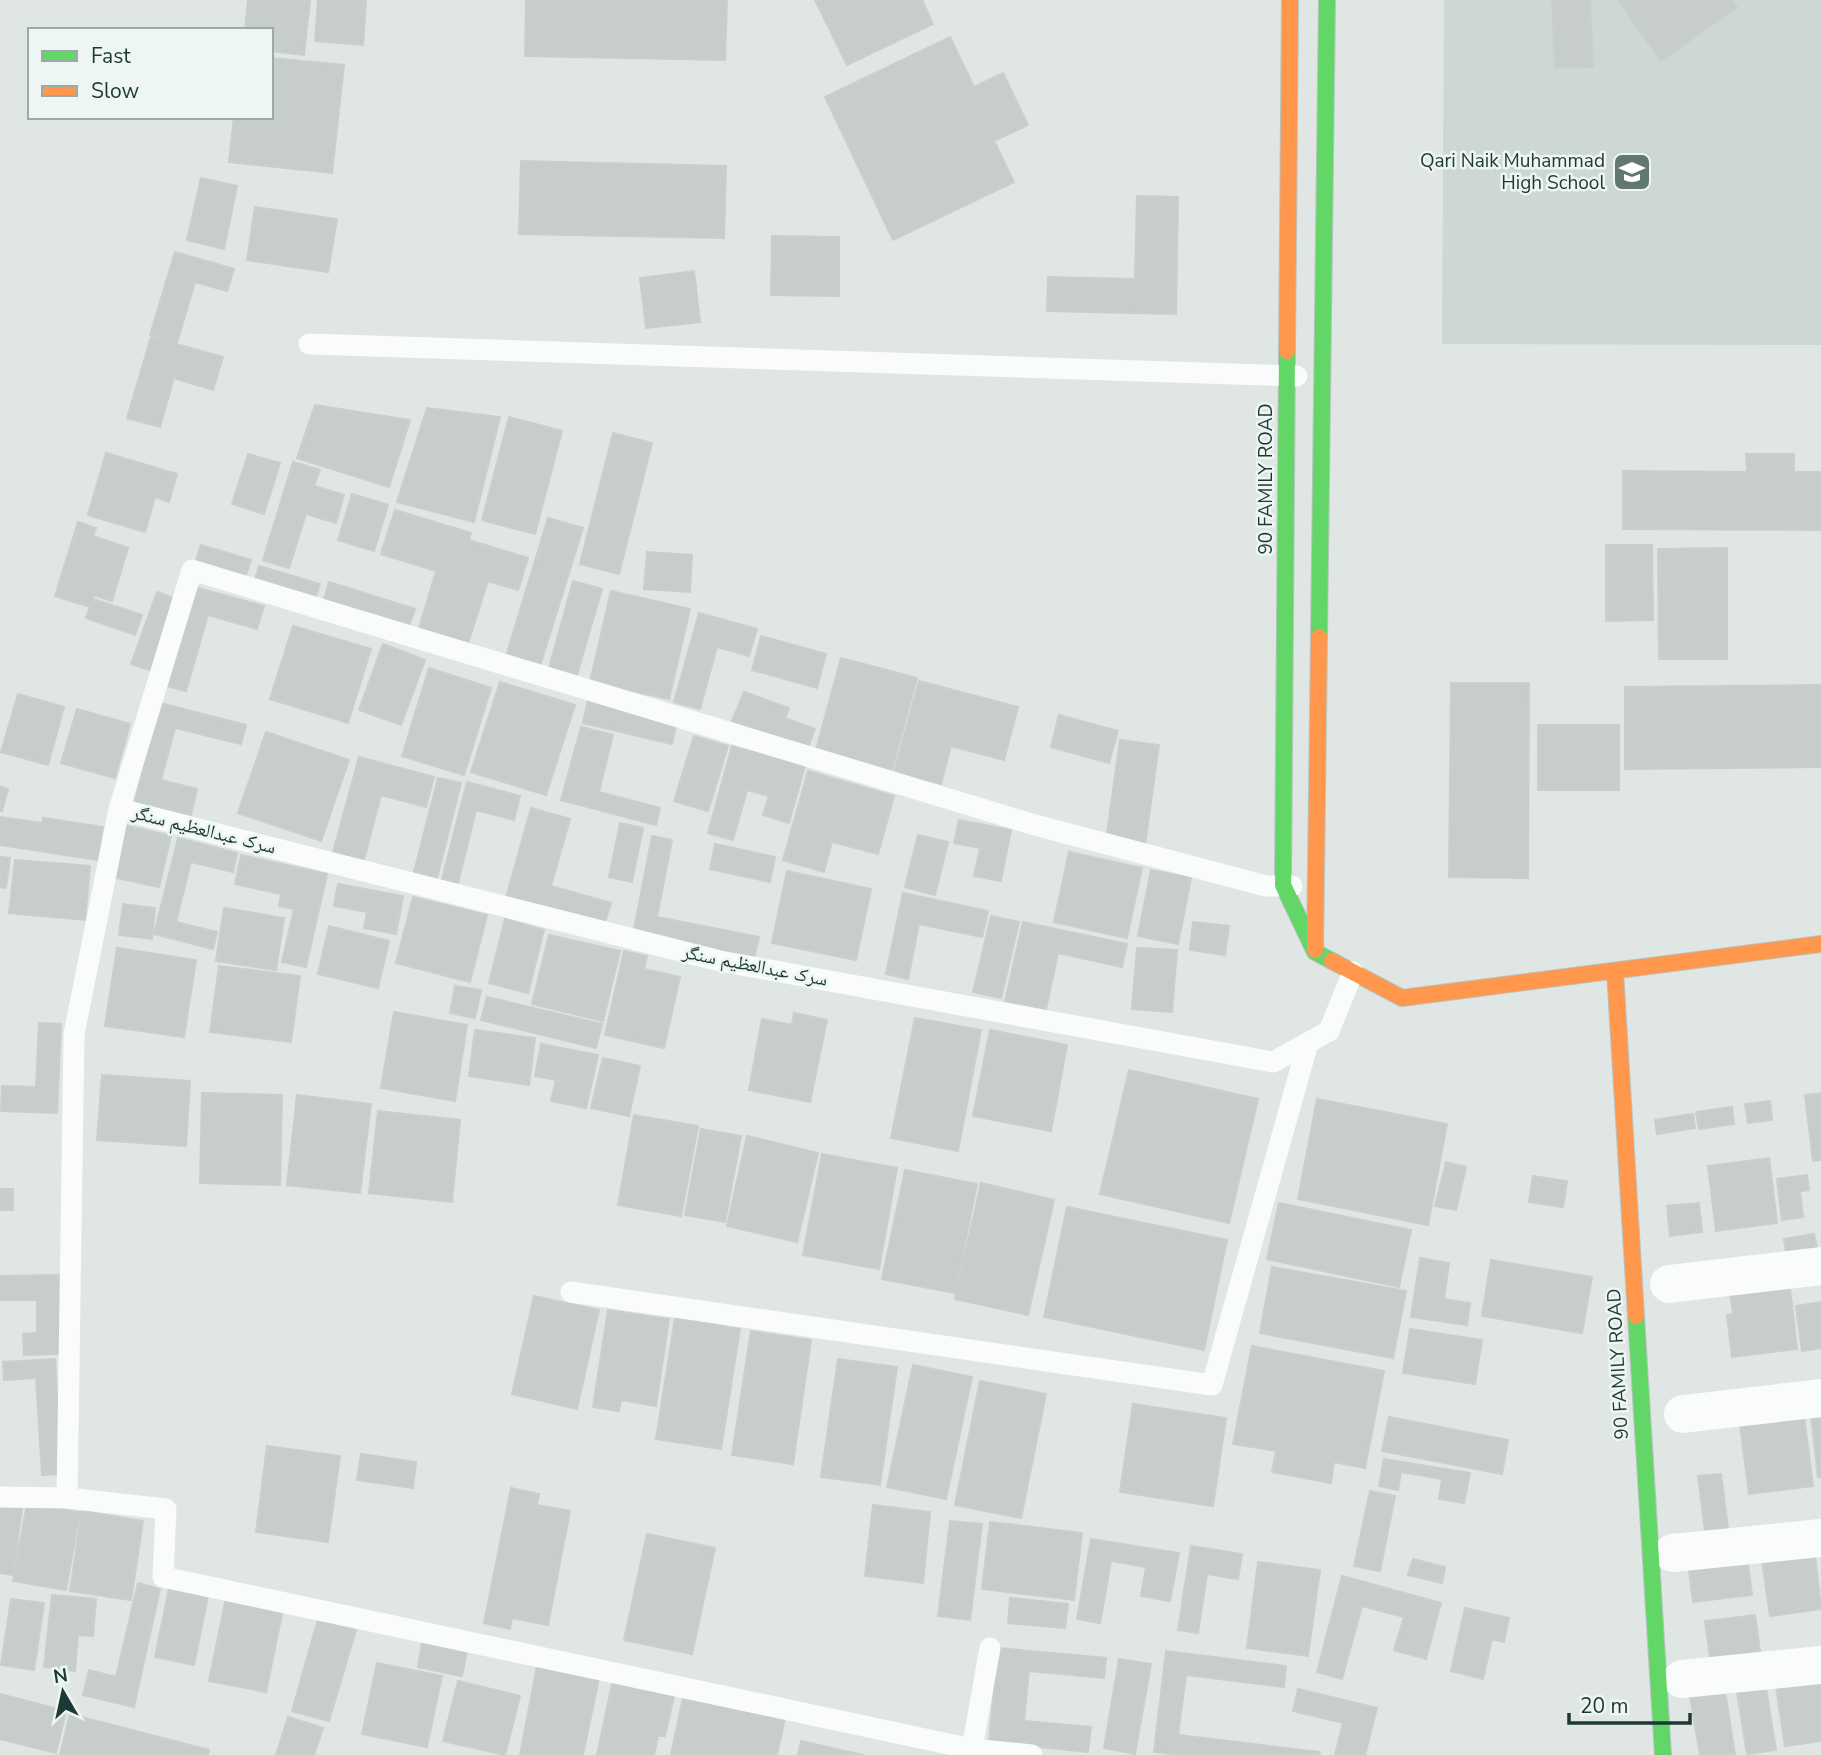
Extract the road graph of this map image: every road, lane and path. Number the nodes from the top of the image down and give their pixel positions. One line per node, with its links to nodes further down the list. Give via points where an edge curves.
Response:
1 (1290, 0): 4 (street, 90 FAMILY ROAD)
2 (1327, 0): 5 (street)
3 (309, 344): 4 (lane)
4 (1287, 376): 5 (lane); 7 (street, 90 FAMILY ROAD)
5 (1324, 376): 8 (street)
6 (119, 809): 7 (lane, via 192,570 1035,825 1266,886); 13 (lane, سرک عبدالعظیم سنگر, via 720,961 1273,1062); 20 (lane, via 74,1034)
7 (1283, 885): 8 (lane); 10 (street, 90 FAMILY ROAD)
8 (1318, 888): 10 (street)
9 (1821, 944): 11 (street)
10 (1315, 952): 12 (street)
11 (1615, 971): 12 (street, via 1402,999); 28 (street, 90 FAMILY ROAD)
12 (1353, 972): 13 (lane, سرک عبدالعظیم سنگر, via 1329,1031)
13 (1308, 1043): 16 (lane, via 1212,1385)
14 (1821, 1266): 15 (street)
15 (1669, 1284)
16 (571, 1292)
17 (1821, 1398): 18 (street)
18 (1683, 1414)
19 (0, 1497): 20 (lane)
20 (67, 1498): 26 (lane, via 166,1509 163,1577)
21 (1821, 1538): 22 (street)
22 (1673, 1553)
23 (990, 1648): 26 (lane)
24 (1821, 1665): 25 (street)
25 (1682, 1679)
26 (972, 1749): 27 (lane)
27 (1032, 1755)
28 (1662, 1755)

